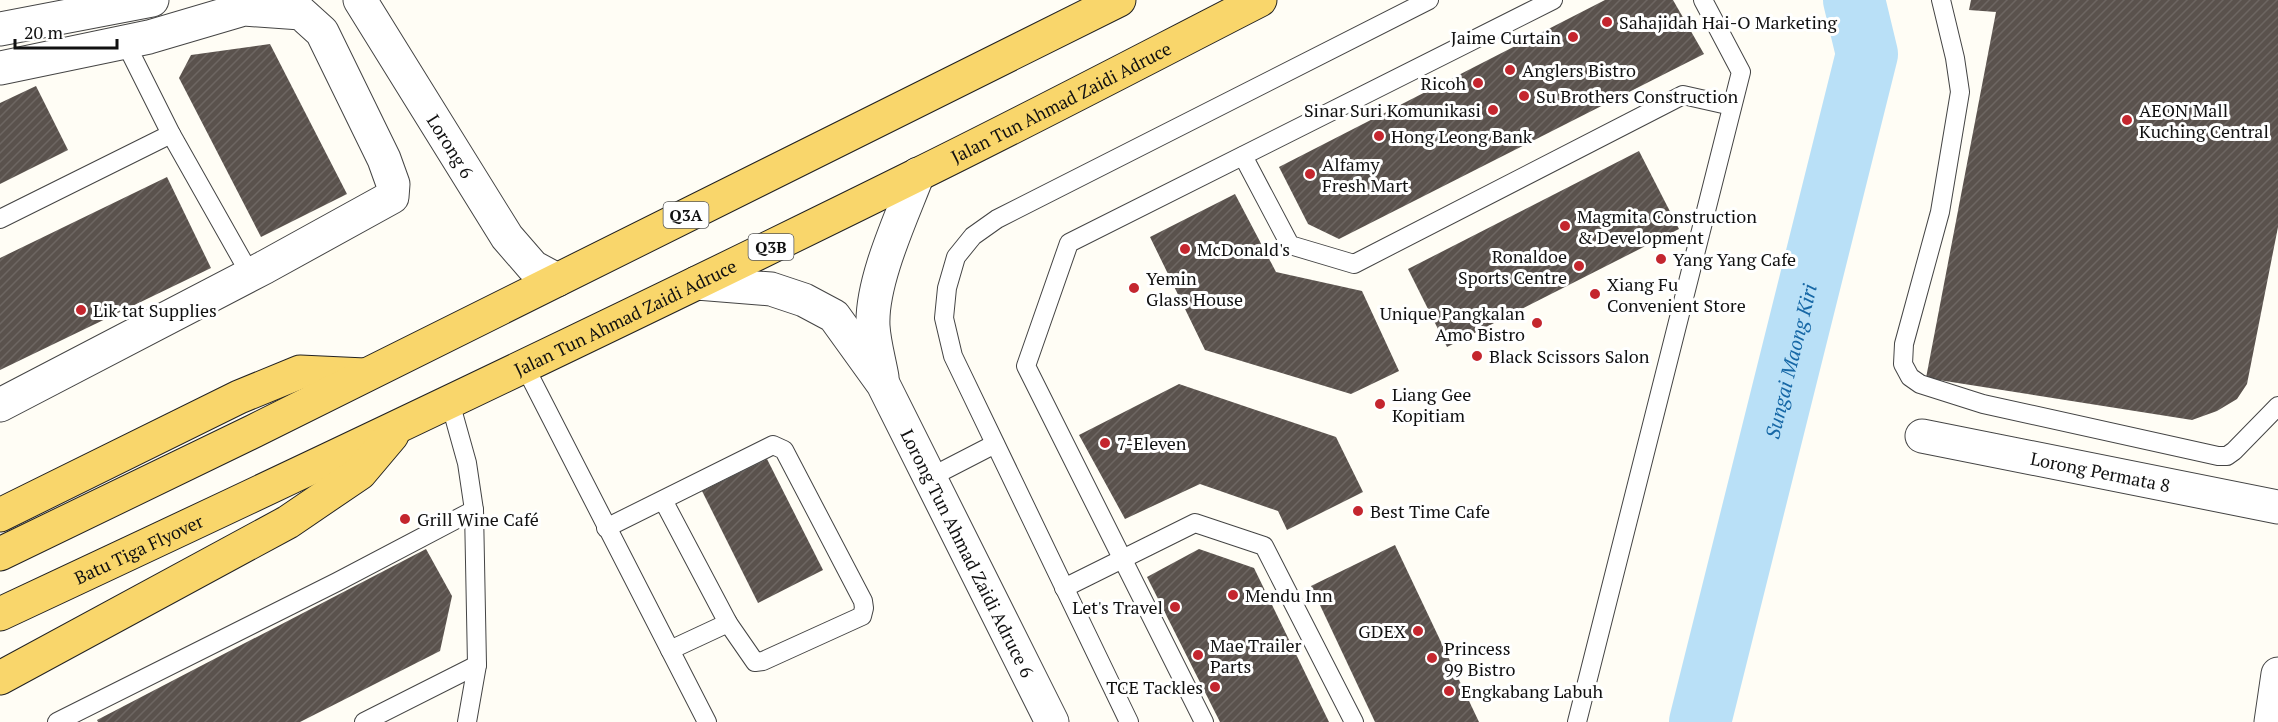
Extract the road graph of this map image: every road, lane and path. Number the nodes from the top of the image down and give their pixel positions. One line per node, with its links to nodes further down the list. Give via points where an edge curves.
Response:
1 (152, 0): 10 (street)
2 (360, 0): 19 (street, Lorong 6, via 507,237 533,267)
3 (1119, 0): 19 (main road, Q3A)
4 (1260, 0): 16 (main road, Jalan Tun Ahmad Zaidi Adruce / Q3B)
5 (1429, 0): 29 (lane, via 997,219 974,236 956,257 946,288 944,318 953,356)
6 (1553, 0): 15 (lane)
7 (1703, 0): 13 (lane, via 1741,72)
8 (1941, 0): 26 (lane, via 1960,92 1940,212 1904,344 1903,364 1910,377 1920,384 1983,404 2218,456 2234,451)
9 (218, 8): 11 (street); 18 (street, via 301,13 322,32 393,184 392,197)
10 (0, 29)
11 (125, 42): 12 (street); 14 (lane)
12 (0, 68)
13 (1732, 106): 15 (lane, via 1683,95 1354,264 1290,245); 54 (lane)
14 (171, 134): 17 (lane); 18 (lane)
15 (1243, 156): 38 (lane, via 1069,243 1026,366)
16 (918, 174): 20 (main road, Jalan Tun Ahmad Zaidi Adruce / Q3B); 23 (street, Lorong Tun Ahmad Zaidi Adruce 6, via 877,291 873,325)
17 (0, 219)
18 (250, 274): 25 (street)
19 (557, 280): 22 (main road, Q3A)
20 (697, 283): 21 (main road, Jalan Tun Ahmad Zaidi Adruce / Q3B); 23 (street, Lorong Tun Ahmad Zaidi Adruce 6, via 771,289 834,316)
21 (524, 365): 24 (main road, Jalan Tun Ahmad Zaidi Adruce / Q3B); 36 (lane)
22 (367, 375): 35 (main road, via 300,372 239,397); 37 (main road, Q3A)
23 (883, 384): 30 (street, Lorong Tun Ahmad Zaidi Adruce 6)
24 (450, 402): 27 (main road, Jalan Tun Ahmad Zaidi Adruce / Q3B); 34 (lane, via 467,463)
25 (0, 405)
26 (2278, 406)
27 (401, 424): 31 (main road, Jalan Tun Ahmad Zaidi Adruce / Q3B); 45 (main road, via 360,473 288,522)
28 (1922, 436): 33 (street, Lorong Permata 8)
29 (995, 444): 30 (lane); 39 (lane)
30 (931, 477): 50 (street, Lorong Tun Ahmad Zaidi Adruce 6)
31 (277, 485): 40 (main road, Batu Tiga Flyover)
32 (663, 500): 36 (lane); 41 (lane); 41 (lane, via 773,445 778,446 784,450 864,608 862,616 755,662)
33 (2278, 507)
34 (474, 510): 43 (lane); 46 (lane)
35 (0, 515)
36 (606, 528): 42 (lane)
37 (0, 554)
38 (1122, 558): 39 (lane); 52 (lane); 53 (lane, via 1196,523 1264,546)
39 (1064, 588): 51 (lane)
40 (0, 614)
41 (728, 623): 42 (lane)
42 (670, 650): 49 (lane)
43 (477, 665): 47 (lane); 48 (lane)
44 (2278, 675): 55 (street)
45 (0, 678)
46 (57, 722)
47 (364, 722)
48 (467, 722)
49 (707, 722)
50 (1052, 722)
51 (1129, 722)
52 (1204, 722)
53 (1354, 722)
54 (1576, 722)
55 (2271, 722)

